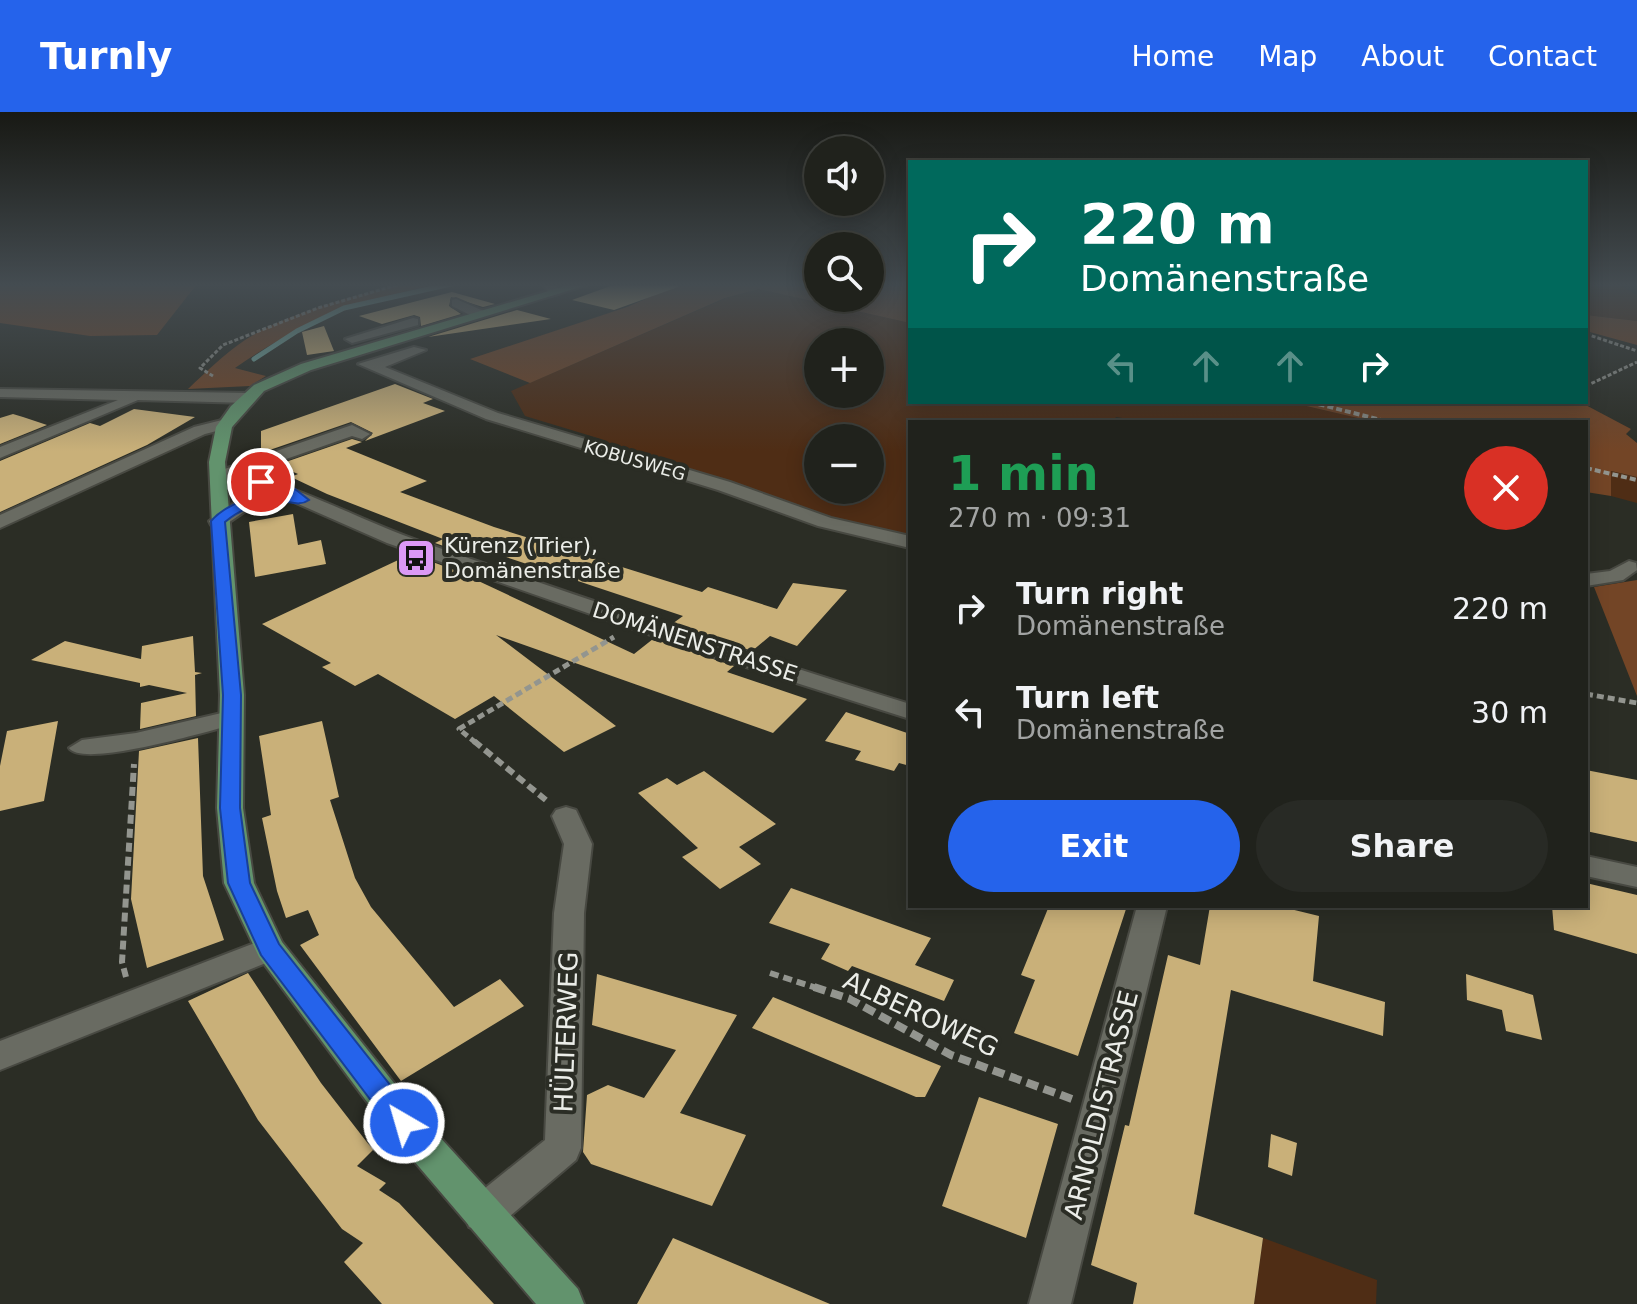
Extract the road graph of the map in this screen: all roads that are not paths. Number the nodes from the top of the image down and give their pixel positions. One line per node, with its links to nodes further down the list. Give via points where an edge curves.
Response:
1 (352, 340): 5 (street)
2 (416, 340): 5 (main road)
3 (337, 344): 5 (street, via 341,353)
4 (419, 350): 5 (street)
5 (362, 360): 8 (main road, via 290,374); 17 (street, KOBUSWEG, via 492,416 825,522)
6 (0, 393): 7 (street)
7 (148, 394): 8 (street); 11 (street)
8 (249, 398): 9 (main road)
9 (226, 424): 12 (main road, via 218,446); 16 (street, via 200,430)
10 (362, 434): 12 (street, via 352,430)
11 (0, 453)
12 (219, 477): 13 (street, DOMÄNENSTRASSE); 14 (street, DOMÄNENSTRASSE, via 266,484); 15 (main road)
13 (279, 497): 14 (street, DOMÄNENSTRASSE); 15 (street, DOMÄNENSTRASSE, via 241,506)
14 (302, 500): 20 (street, DOMÄNENSTRASSE, via 369,531)
15 (218, 521): 21 (main road)
16 (0, 522)
17 (908, 542)
18 (1629, 567): 19 (street, via 1616,576)
19 (1588, 580)
20 (908, 711)
21 (230, 718): 22 (street); 27 (main road, via 234,857 239,883)
22 (82, 748)
23 (566, 816): 29 (street, HÜLTERWEG, via 578,844 569,913 563,1148)
24 (1588, 866): 25 (street)
25 (1637, 877)
26 (1151, 908): 31 (street, ARNOLDISTRASSE)
27 (270, 949): 28 (street); 29 (main road, via 404,1123)
28 (0, 1056)
29 (483, 1214): 30 (main road)
30 (563, 1304)
31 (1050, 1304)

